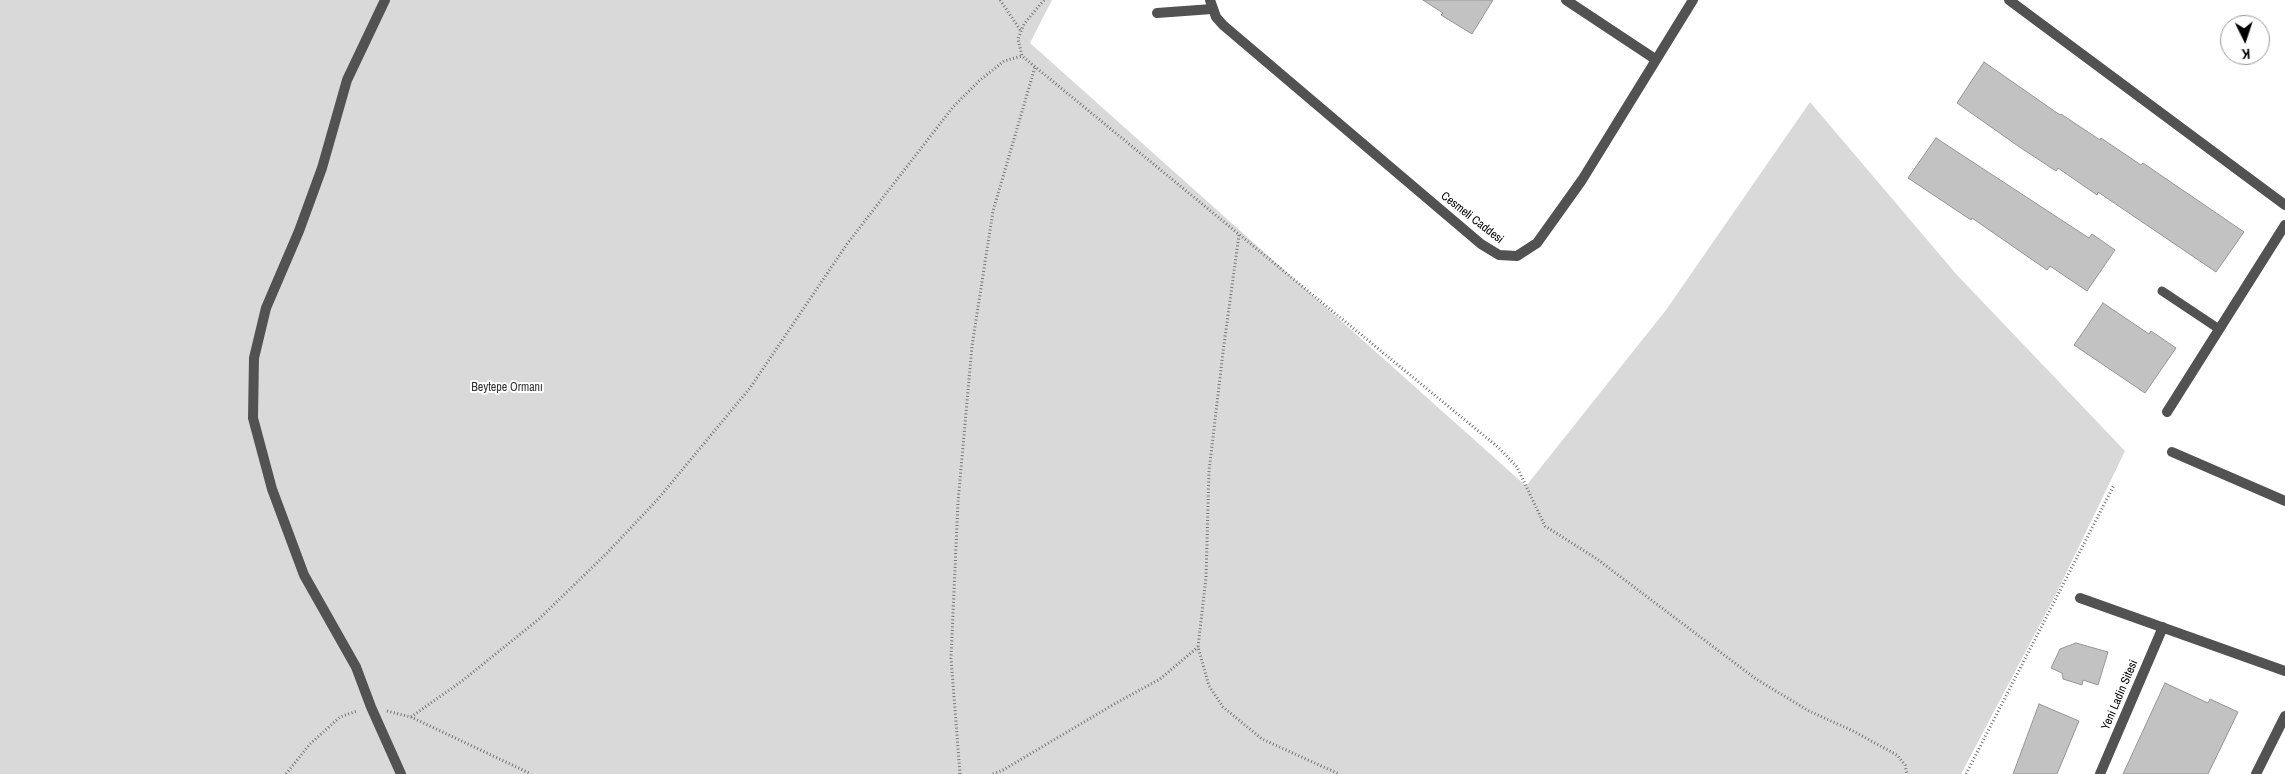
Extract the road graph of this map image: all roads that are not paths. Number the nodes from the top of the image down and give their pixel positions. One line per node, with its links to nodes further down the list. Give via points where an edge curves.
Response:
1 (385, 0): 19 (street, via 347,80 322,168 266,308 254,358 253,418 272,489 304,574 356,666)
2 (1566, 0): 7 (street)
3 (1693, 0): 7 (street, Cesmeli Caddesi)
4 (2009, 0): 8 (street)
5 (1211, 4): 6 (street); 7 (street, Cesmeli Caddesi, via 1223,25 1481,244 1499,255 1517,256 1537,243 1582,180)
6 (1157, 13)
7 (1655, 59)
8 (2285, 205)
9 (2285, 225): 11 (street)
10 (2162, 291): 11 (lane)
11 (2219, 329): 12 (street)
12 (2167, 412)
13 (2172, 452): 14 (street)
14 (2285, 501)
15 (2080, 598): 16 (street)
16 (2163, 627): 17 (street); 20 (street, Yeni Ladin Sitesi)
17 (2285, 671)
18 (2285, 716): 21 (street)
19 (401, 774)
20 (2100, 774)
21 (2256, 774)

